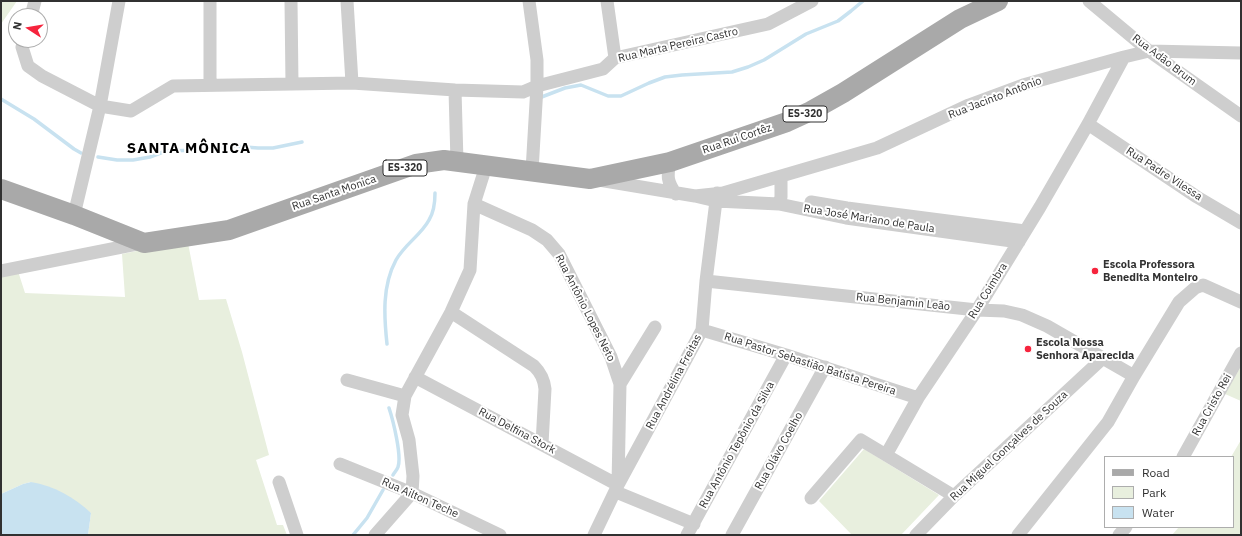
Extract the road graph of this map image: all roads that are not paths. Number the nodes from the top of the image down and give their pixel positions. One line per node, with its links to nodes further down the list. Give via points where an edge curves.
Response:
1 (119, 1): 20 (street)
2 (210, 1): 17 (street)
3 (291, 1): 16 (street)
4 (347, 1): 15 (street)
5 (529, 1): 18 (street, via 537,60)
6 (606, 1): 14 (street)
7 (812, 1): 14 (street, Rua Marta Pereira Castro, via 768,24)
8 (998, 1): 24 (main road, Rua Rui Cortêz / ES-320, via 960,19 811,112)
9 (1089, 1): 11 (street, Rua Adão Brum)
10 (22, 48): 20 (street, Rua Marta Pereira Castro, via 28,66)
11 (1149, 51): 12 (street, Rua Jacinto Antônio); 13 (street, Rua Jacinto Antônio); 21 (street, Rua Adão Brum)
12 (1241, 53)
13 (1124, 57): 22 (street, Rua Coimbra); 27 (street, Rua Jacinto Antônio, via 1023,85 969,105 877,148)
14 (615, 58): 18 (street, Rua Marta Pereira Castro, via 603,69)
15 (352, 83): 16 (street, Rua Marta Pereira Castro); 19 (street, Rua Marta Pereira Castro)
16 (292, 84): 17 (street, Rua Marta Pereira Castro)
17 (210, 85): 20 (street, Rua Marta Pereira Castro, via 173,86 131,111)
18 (537, 86): 19 (street, Rua Marta Pereira Castro, via 523,92); 26 (street)
19 (455, 90): 23 (street)
20 (100, 106): 35 (street)
21 (1241, 116)
22 (1088, 124): 36 (street, Rua Padre Vilessa, via 1197,197); 37 (street, Rua Coimbra)
23 (457, 162): 25 (main road, Rua Santa Monica / ES-320); 38 (main road, Rua Santa Monica / ES-320, via 444,160 416,164 229,230)
24 (670, 162): 28 (main road, Rua Rui Cortêz / ES-320); 30 (street, via 667,174)
25 (486, 166): 26 (main road, Rua Santa Monica / ES-320); 34 (street)
26 (532, 172): 28 (main road, Rua Santa Monica / ES-320)
27 (781, 177): 32 (street, Rua Jacinto Antônio); 33 (street)
28 (590, 179): 30 (street, Rua Santa Monica)
29 (1, 189): 35 (main road)
30 (676, 194): 31 (street, Rua Santa Monica)
31 (695, 196): 32 (street, Rua Jacinto Antônio)
32 (719, 196): 33 (street, Rua José Mariano de Paula); 40 (street, Rua Andrélina Freitas)
33 (780, 200): 37 (street, Rua José Mariano de Paula, via 846,213)
34 (474, 204): 43 (street, via 470,270); 53 (street, Rua Antônio Lopes Neto, via 532,230 546,240 558,254 612,357)
35 (74, 215): 38 (main road)
36 (1241, 223)
37 (1022, 237): 42 (street, Rua Coimbra)
38 (144, 243): 39 (street)
39 (1, 271)
40 (706, 281): 42 (street, Rua Benjamin Leão); 45 (street, Rua Andrélina Freitas)
41 (1241, 302): 50 (street, via 1203,285 1195,288 1179,302)
42 (977, 310): 48 (street, Rua Benjamin Leão, via 1004,311 1022,316 1047,326); 55 (street, Rua Coimbra)
43 (451, 312): 51 (street); 56 (street, via 534,366 540,373 545,389)
44 (655, 326): 53 (street)
45 (702, 330): 47 (street, Rua Pastor Sebastião Batista Pereira); 61 (street, Rua Andrélina Freitas)
46 (1241, 353): 58 (street, Rua Cristo Rei)
47 (786, 355): 49 (street, Rua Pastor Sebastião Batista Pereira); 65 (street, Rua Antônio Tepônio da Silva)
48 (1103, 358): 50 (street, Rua Benjamin Leão); 63 (street, Rua Miguel Gonçalves de Souza)
49 (826, 367): 55 (street, Rua Pastor Sebastião Batista Pereira); 70 (street, Rua Olávo Coelho)
50 (1134, 376): 72 (street, via 1108,422)
51 (415, 377): 54 (street); 56 (street, Rua Delfina Stork)
52 (347, 380): 54 (street)
53 (620, 384): 61 (street, Rua Antônio Lopes Neto)
54 (405, 396): 62 (street, via 402,415 409,440)
55 (918, 398): 57 (street, Rua Coimbra)
56 (542, 444): 61 (street, Rua Delfina Stork)
57 (886, 455): 63 (street); 64 (street, via 861,440)
58 (1184, 456)
59 (340, 464): 62 (street, Rua Ailton Teche)
60 (279, 482): 67 (street)
61 (617, 488): 65 (street); 69 (street, Rua Andrélina Freitas)
62 (412, 493): 66 (street, Rua Ailton Teche); 68 (street)
63 (954, 496): 71 (street, Rua Miguel Gonçalves de Souza)
64 (811, 498)
65 (690, 529)
66 (494, 534)
67 (297, 535)
68 (375, 535)
69 (594, 535)
70 (732, 535)
71 (916, 535)
72 (1018, 535)

